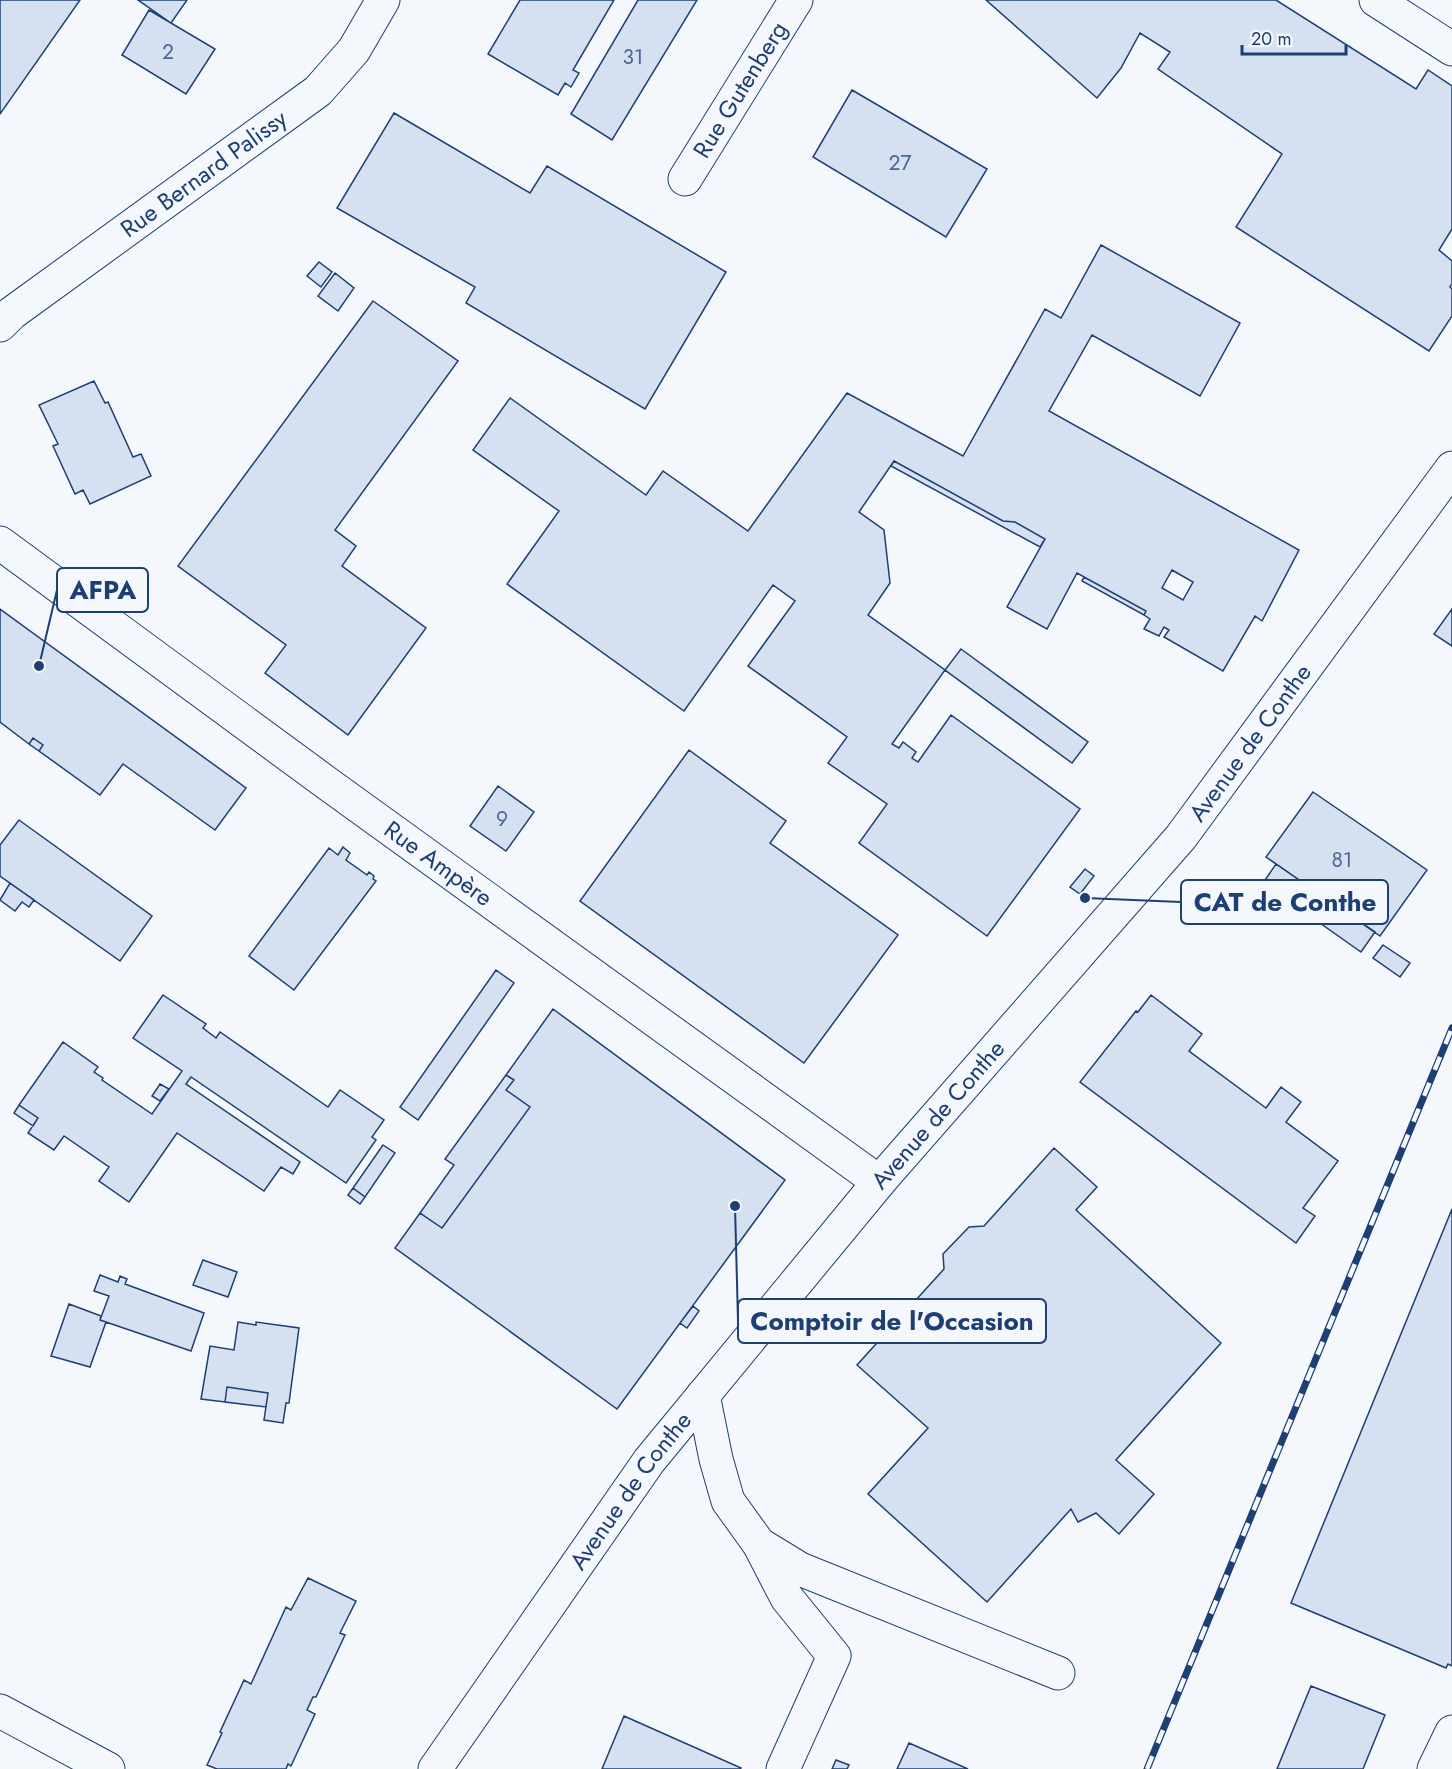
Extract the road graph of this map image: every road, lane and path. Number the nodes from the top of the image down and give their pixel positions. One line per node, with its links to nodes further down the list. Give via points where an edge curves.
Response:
1 (383, 0): 6 (street, Rue Bernard Palissy, via 354,51 318,91 12,313)
2 (796, 0): 5 (street, Rue Gutenberg)
3 (1376, 0): 4 (street)
4 (1452, 49)
5 (685, 179)
6 (0, 326)
7 (1452, 468): 9 (street, Avenue de Conthe, via 1181,837)
8 (0, 543): 9 (street, Rue Ampère)
9 (879, 1182): 10 (street, Avenue de Conthe)
10 (703, 1395): 11 (street, via 728,1501); 16 (street, Avenue de Conthe, via 649,1461)
11 (759, 1544): 12 (street, via 800,1569); 17 (street, via 787,1598 834,1656)
12 (1058, 1673)
13 (0, 1711): 15 (street)
14 (1452, 1732): 18 (street)
15 (108, 1769)
16 (435, 1769)
17 (783, 1769)
18 (1434, 1769)

